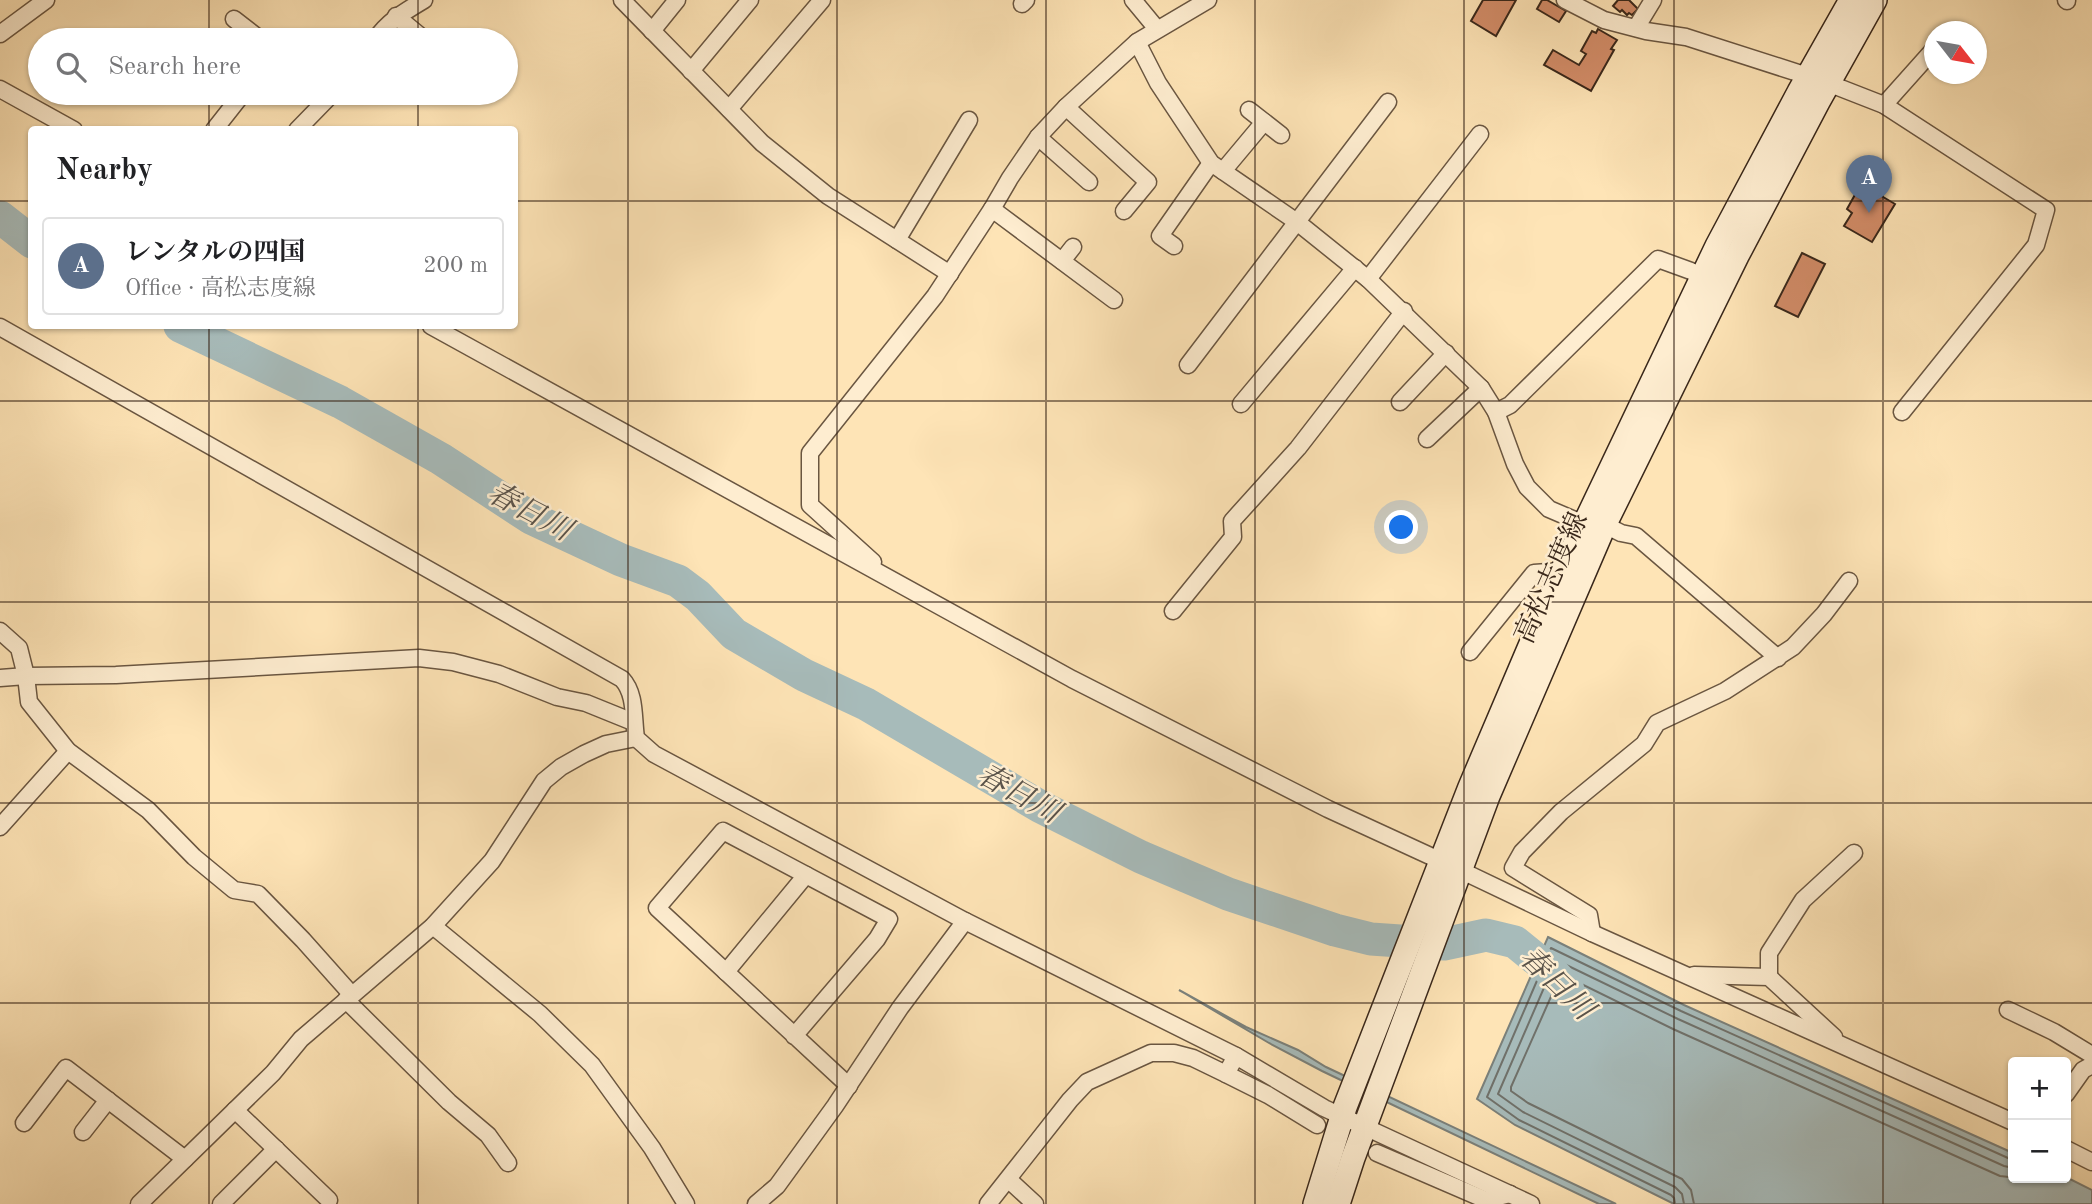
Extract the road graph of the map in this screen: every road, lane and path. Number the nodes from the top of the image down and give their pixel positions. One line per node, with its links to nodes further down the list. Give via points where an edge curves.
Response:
1 (46, 0): 21 (street)
2 (424, 0): 13 (street)
3 (622, 0): 20 (street)
4 (677, 0): 20 (street)
5 (750, 0): 24 (street)
6 (822, 0): 34 (street)
7 (1133, 0): 18 (street)
8 (1208, 0): 18 (street)
9 (1565, 0): 19 (street, via 1604,20)
10 (1653, 0): 19 (street)
11 (1851, 0): 25 (main road, 高松志度線)
12 (1875, 0): 25 (main road, 高松志度線)
13 (396, 16): 16 (street); 17 (street)
14 (234, 19): 15 (street)
15 (246, 28)
16 (384, 28)
17 (410, 28)
18 (1157, 29): 22 (street)
19 (1636, 29): 25 (street, via 1686,37)
20 (652, 31): 24 (street)
21 (0, 34)
22 (1137, 42): 33 (street); 44 (street, via 1158,83)
23 (1924, 60): 32 (street)
24 (691, 71): 34 (street)
25 (1818, 80): 32 (street); 68 (main road, 高松志度線, via 1737,256)
26 (3, 87): 27 (street)
27 (28, 102)
28 (1388, 102): 48 (street)
29 (33, 105): 38 (street)
30 (235, 105): 39 (street)
31 (320, 105): 40 (street)
32 (1884, 105): 66 (street, via 2046,211 2036,245)
33 (1066, 107): 43 (street); 47 (street, via 1149,183)
34 (729, 109): 49 (street, via 762,143 828,196)
35 (1249, 110): 37 (street)
36 (969, 120): 49 (street)
37 (1264, 122): 42 (street); 44 (street)
38 (67, 126)
39 (222, 126)
40 (302, 126)
41 (1480, 134): 55 (street)
42 (1281, 135)
43 (1038, 137): 45 (street); 46 (street)
44 (1217, 167): 48 (street); 50 (street, via 1160,236)
45 (1089, 183)
46 (992, 209): 52 (street); 54 (street)
47 (1124, 211)
48 (1297, 222): 55 (street); 61 (street)
49 (897, 240): 54 (street)
50 (1174, 246)
51 (1073, 247): 52 (street)
52 (1062, 261): 56 (street)
53 (1691, 271): 65 (street, via 1658,259 1510,405)
54 (950, 274): 70 (street, via 810,453 810,505)
55 (1362, 274): 57 (street); 64 (street)
56 (1114, 300)
57 (1404, 311): 60 (street); 72 (street, via 1298,448 1232,521 1233,537)
58 (0, 327): 78 (street, via 614,673 628,685)
59 (436, 329): 70 (street)
60 (1446, 353): 62 (street); 63 (street)
61 (1188, 365)
62 (1481, 388): 65 (street); 67 (street)
63 (1400, 402)
64 (1241, 404)
65 (1496, 412): 68 (street, via 1527,487 1549,509)
66 (1902, 412)
67 (1427, 439)
68 (1594, 524): 69 (main road, 高松志度線); 75 (street, via 1636,536); 82 (main road, 高松志度線, via 1493,783)
69 (1562, 571): 74 (street, via 1534,573); 82 (main road, 高松志度線, via 1501,711)
70 (891, 579): 82 (street, via 1072,679)
71 (1849, 581): 75 (street, via 1824,614)
72 (1173, 611)
73 (0, 631): 76 (street, via 19,648)
74 (1470, 652)
75 (1778, 657): 86 (street, via 1725,691 1657,723 1644,744 1561,812 1522,852 1513,867 1589,915)
76 (26, 676): 77 (street); 78 (street, via 419,658 499,674 586,703); 79 (street, via 29,702)
77 (0, 678)
78 (634, 730): 84 (street, via 654,754); 85 (street, via 561,767 544,782 492,861)
79 (68, 751): 80 (street); 90 (street, via 148,810 234,890 258,894)
80 (0, 827)
81 (1854, 853): 89 (street, via 1803,900 1769,953)
82 (1449, 872): 86 (street); 102 (main road, 高松志度線); 104 (main road, 高松志度線)
83 (806, 875): 87 (street); 87 (street, via 723,831 657,908); 92 (street, via 889,919)
84 (965, 921): 95 (street); 98 (street)
85 (433, 926): 90 (street); 119 (street, via 540,1014 592,1065)
86 (1592, 933): 88 (street)
87 (726, 972): 92 (street)
88 (1685, 974): 89 (street); 93 (street)
89 (1769, 977): 93 (street)
90 (349, 997): 101 (street, via 300,1039); 113 (street, via 449,1102 488,1135)
91 (2008, 1010): 94 (street)
92 (794, 1035): 98 (street)
93 (1843, 1045): 103 (street)
94 (2092, 1055)
95 (1236, 1056): 97 (street); 102 (street, via 1324,1108)
96 (2092, 1065): 99 (street)
97 (1226, 1074): 106 (street); 114 (street, via 1193,1058 1151,1053 1087,1082)
98 (849, 1086): 120 (street, via 777,1186)
99 (2071, 1087)
100 (108, 1100): 105 (street, via 66,1068); 107 (street); 111 (street)
101 (235, 1110): 108 (street); 111 (street)
102 (1344, 1112): 104 (street); 123 (main road, 高松志度線)
103 (2009, 1120)
104 (1368, 1122): 115 (street); 124 (main road, 高松志度線)
105 (24, 1123)
106 (1317, 1125)
107 (83, 1132)
108 (276, 1149): 116 (street); 118 (street)
109 (2071, 1152): 112 (street)
110 (1377, 1153): 115 (street, via 1486,1200)
111 (185, 1159): 117 (street)
112 (2092, 1162)
113 (508, 1163)
114 (1009, 1180): 121 (street); 122 (street)
115 (1510, 1194): 125 (street)
116 (329, 1200)
117 (139, 1204)
118 (221, 1204)
119 (686, 1204)
120 (756, 1204)
121 (988, 1204)
122 (1035, 1204)
123 (1315, 1204)
124 (1338, 1204)
125 (1531, 1204)

